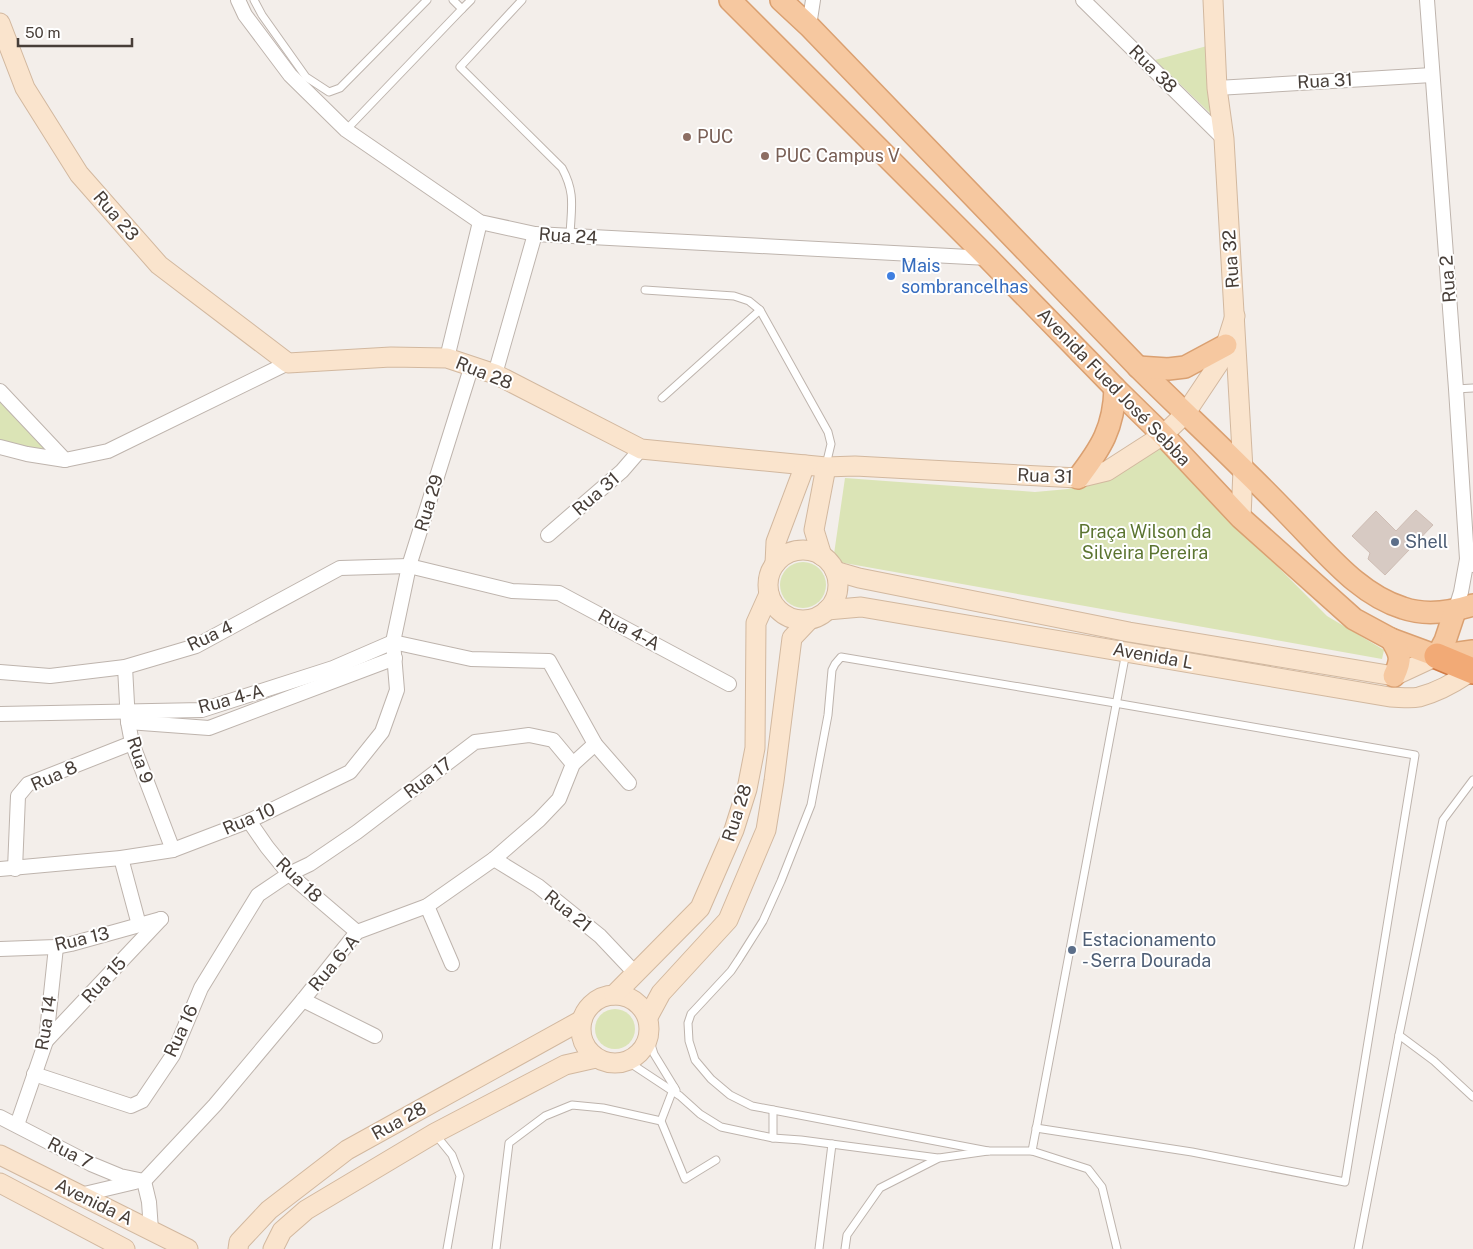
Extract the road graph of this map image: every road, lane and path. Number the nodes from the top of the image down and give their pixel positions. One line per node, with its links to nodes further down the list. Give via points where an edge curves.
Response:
1 (238, 0): 18 (street, Rua 24, via 245,15 290,75)
2 (254, 0): 3 (lane, via 306,77 329,92 340,88)
3 (427, 0)
4 (453, 0): 13 (lane)
5 (471, 0): 13 (lane)
6 (522, 0): 22 (lane, via 460,67 562,168 572,194)
7 (730, 0): 23 (main road, Avenida Fued José Sebba)
8 (781, 0): 15 (main road, Avenida Fued José Sebba)
9 (813, 0): 15 (street)
10 (1083, 0): 19 (street, Rua 38)
11 (1213, 0): 17 (main road, Rua 32)
12 (1427, 0): 16 (street, Rua 2)
13 (462, 9): 18 (lane)
14 (0, 23): 29 (main road, Rua 23, via 25,88 79,174 160,265)
15 (809, 26): 31 (main road, Avenida Fued José Sebba)
16 (1432, 75): 17 (street, Rua 31); 35 (street, Rua 2)
17 (1217, 88): 19 (main road, Rua 32)
18 (346, 130): 20 (street, Rua 24)
19 (1224, 138): 26 (main road, Rua 32)
20 (480, 222): 21 (street, Rua 24); 28 (street)
21 (535, 234): 22 (street, Rua 24); 32 (street)
22 (570, 236): 23 (street, Rua 24)
23 (988, 258): 33 (main road, Avenida Fued José Sebba)
24 (645, 290): 25 (lane, via 734,296 749,301)
25 (760, 310): 37 (lane); 44 (lane, via 828,432 831,444)
26 (1235, 316): 27 (main road, Rua 31); 45 (main road, Rua 32)
27 (1226, 345): 31 (main road, via 1185,367); 38 (main road, Rua 31, via 1221,360)
28 (447, 358): 29 (main road, Rua 28, via 391,357); 30 (main road, Rua 28)
29 (288, 363): 42 (street, Rua 28, via 108,450)
30 (472, 365): 32 (main road, Rua 28); 52 (street, Rua 29)
31 (1138, 367): 38 (main road, Avenida Fued José Sebba)
32 (495, 374): 41 (main road, Rua 28)
33 (1115, 388): 39 (main road, Avenida Fued José Sebba); 46 (main road, via 1110,425 1098,452)
34 (1473, 388): 35 (lane)
35 (1456, 389): 50 (street, Rua 2)
36 (0, 391): 42 (street)
37 (662, 398)
38 (1185, 414): 39 (main road, Rua 31); 45 (main road, Avenida Fued José Sebba)
39 (1162, 435): 46 (main road, Rua 31, via 1107,471); 47 (main road, Avenida Fued José Sebba)
40 (0, 447): 42 (street)
41 (641, 449): 43 (main road, Rua 28); 48 (street, Rua 31, via 622,471)
42 (64, 460)
43 (805, 465): 44 (main road, Rua 31); 51 (main road, via 776,542)
44 (826, 467): 46 (main road, Rua 31); 49 (main road, via 814,530)
45 (1243, 469): 47 (main road, Rua 32); 55 (main road, Avenida Fued José Sebba, via 1340,568 1375,596 1424,613)
46 (1078, 478)
47 (1241, 518): 60 (main road, Avenida Fued José Sebba, via 1354,619)
48 (548, 536)
49 (822, 556): 51 (main road, via 802,550 791,552); 53 (main road)
50 (1470, 562): 55 (street, Rua 2, via 1461,592)
51 (775, 564): 54 (main road, via 770,573)
52 (409, 566): 61 (street, Rua 29); 66 (street, Rua 4, via 340,568 196,646); 70 (street, Rua 4-A, via 512,591 559,593)
53 (835, 571): 56 (main road, via 837,592); 58 (main road, Avenida L)
54 (769, 594): 57 (main road, via 780,612 798,620); 93 (main road, Rua 28, via 756,623 755,748 734,830 700,908)
55 (1464, 608): 64 (main road)
56 (827, 610): 57 (main road); 62 (main road, Avenida L, via 861,606)
57 (809, 620): 96 (main road, Rua 28, via 792,638 766,830 728,920 661,993)
58 (1129, 632): 62 (street); 69 (main road, Avenida L)
59 (1473, 636): 64 (main road)
60 (1391, 640): 64 (main road, Avenida Fued José Sebba); 69 (main road, via 1399,652 1400,663)
61 (393, 642): 65 (street, Rua 10); 73 (street, Rua 4-A, via 333,668 202,710); 75 (street, via 471,658 549,661)
62 (1126, 651): 67 (main road, Avenida L, via 1390,697 1417,698 1444,688); 71 (lane)
63 (1473, 651): 64 (main road)
64 (1437, 656): 67 (highway); 69 (main road)
65 (395, 658): 73 (street, Rua 4-A, via 209,728); 79 (street, Rua 10, via 397,690 382,732 350,772)
66 (125, 667): 68 (street, Rua 4, via 50,676); 73 (street, Rua 9)
67 (1473, 671)
68 (0, 672)
69 (1394, 676)
70 (729, 684)
71 (1115, 702): 107 (lane, via 850,658 841,657 835,664 811,804 782,881 763,921 731,971 691,1014 688,1023 695,1060 711,1079 730,1095 752,1106); 111 (lane); 111 (lane, via 1415,755 1345,1182 1192,1152)
72 (0, 714): 73 (street, Rua 4-A)
73 (129, 717): 74 (street, Rua 9)
74 (132, 743): 80 (street, Rua 9); 84 (street, Rua 8, via 28,784 18,796)
75 (595, 744): 76 (street, Rua 6-A); 78 (street)
76 (572, 764): 82 (street, Rua 6-A, via 559,799); 85 (street, Rua 17, via 553,740 529,735 475,742 357,832 310,864)
77 (1473, 780): 98 (lane, via 1443,820)
78 (629, 783)
79 (249, 821): 80 (street, Rua 10); 85 (street, Rua 18)
80 (172, 850): 81 (street, Rua 10)
81 (121, 858): 84 (street, Rua 10); 88 (street)
82 (494, 858): 86 (street, Rua 6-A); 93 (street, Rua 21, via 538,886 600,936)
83 (0, 869): 84 (street, Rua 10)
84 (15, 869)
85 (289, 874): 89 (street, Rua 18); 104 (street, Rua 16, via 258,895 201,988 173,1055 142,1101 131,1106)
86 (427, 906): 89 (street, Rua 6-A); 92 (street)
87 (161, 919): 88 (street, Rua 13); 101 (street, Rua 15)
88 (139, 925): 90 (street, Rua 13)
89 (356, 932): 95 (street, Rua 6-A)
90 (56, 947): 91 (street, Rua 13); 101 (street, Rua 14)
91 (0, 949)
92 (452, 964)
93 (635, 973): 94 (main road, Rua 28)
94 (614, 995): 96 (main road, via 634,1000); 97 (main road, via 594,1002)
95 (303, 1000): 99 (street); 120 (street, Rua 6-A, via 215,1106)
96 (648, 1017): 100 (main road)
97 (582, 1020): 102 (main road, via 583,1041); 126 (main road, Rua 28, via 347,1150 269,1210 239,1242)
98 (1399, 1035): 106 (lane, via 1434,1061); 133 (lane)
99 (375, 1036)
100 (648, 1038): 103 (main road, via 637,1056); 105 (lane)
101 (46, 1041): 104 (street, Rua 14)
102 (596, 1058): 103 (main road, via 617,1064); 112 (main road, Rua 28, via 564,1065)
103 (627, 1061): 105 (lane)
104 (34, 1074): 110 (street, Rua 14)
105 (672, 1089): 109 (lane); 113 (lane, via 700,1114 721,1127)
106 (1473, 1097)
107 (773, 1110): 113 (lane); 115 (lane)
108 (0, 1117): 110 (street, Rua 7)
109 (661, 1121): 119 (lane, via 685,1179); 129 (lane, via 572,1105 545,1116 509,1143)
110 (17, 1125): 120 (street, Rua 7, via 91,1164 120,1176)
111 (1036, 1128): 116 (lane)
112 (435, 1133): 127 (main road, Rua 28, via 306,1210 282,1231); 128 (lane, via 452,1155 460,1176)
113 (774, 1138): 114 (lane)
114 (832, 1144): 118 (lane); 130 (lane)
115 (988, 1151): 116 (lane); 118 (lane)
116 (1032, 1151): 132 (lane, via 1088,1169 1102,1187)
117 (0, 1155): 122 (main road, Avenida A)
118 (939, 1158): 131 (lane, via 880,1188 847,1235)
119 (716, 1160)
120 (144, 1181): 122 (street); 123 (street)
121 (0, 1183): 124 (main road, Avenida A)
122 (80, 1195): 123 (main road, Avenida A)
123 (151, 1230): 125 (main road, Avenida A)
124 (125, 1249)
125 (188, 1249)
126 (238, 1249)
127 (273, 1249)
128 (447, 1249)
129 (496, 1249)
130 (819, 1249)
131 (845, 1249)
132 (1117, 1249)
133 (1358, 1249)

